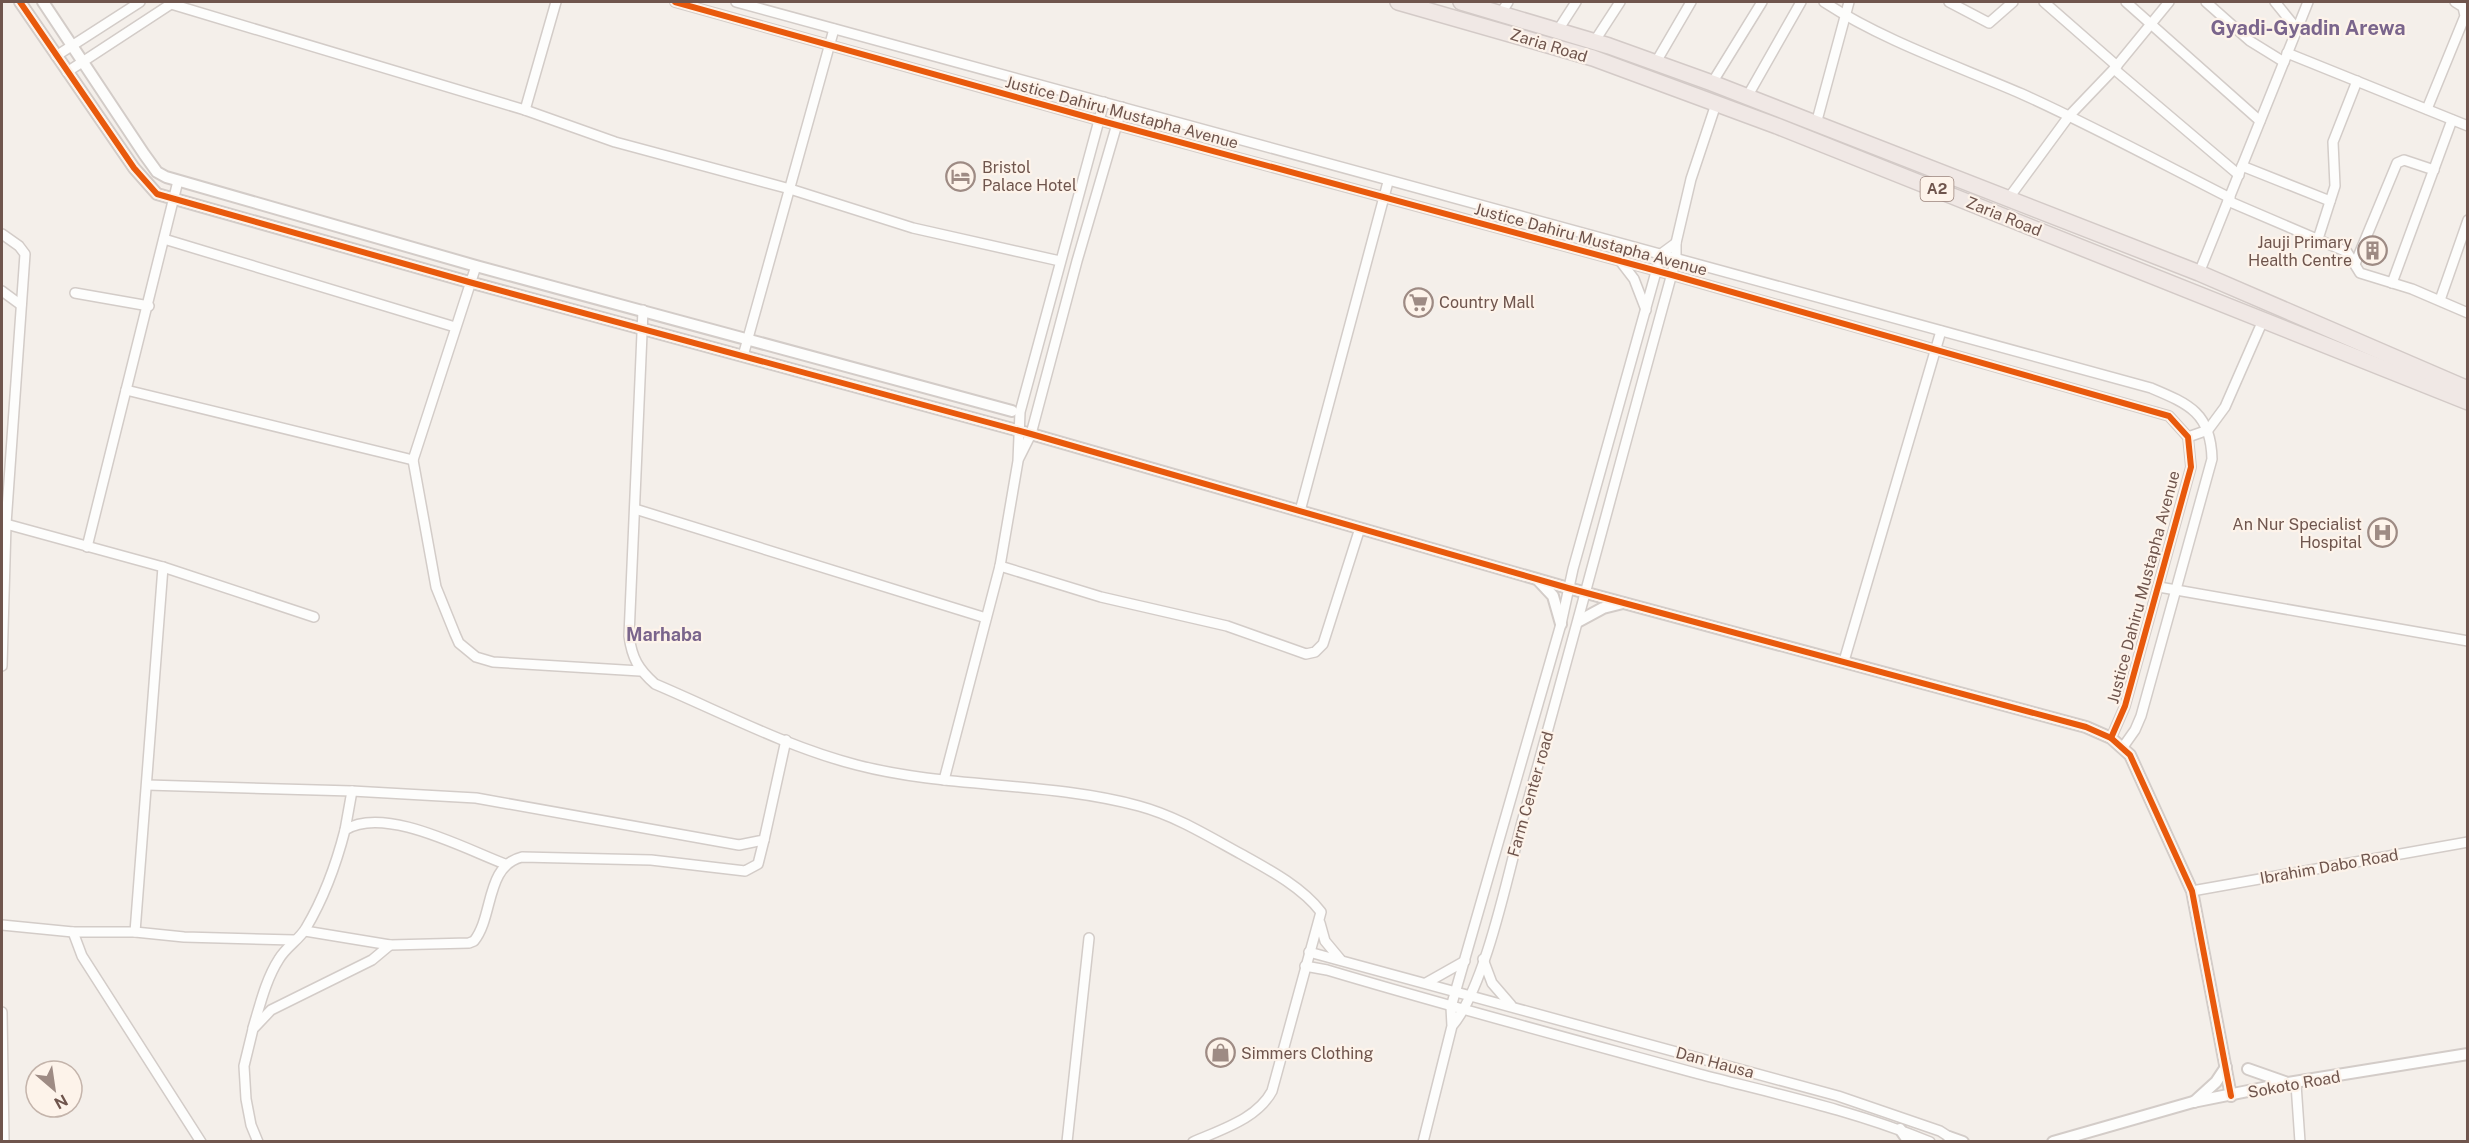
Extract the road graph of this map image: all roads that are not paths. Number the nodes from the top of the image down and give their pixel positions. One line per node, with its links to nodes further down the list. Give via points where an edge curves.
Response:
1 (20, 2): 36 (street)
2 (43, 2): 34 (street)
3 (140, 2): 34 (street)
4 (172, 2): 37 (street); 49 (street)
5 (556, 2): 49 (street)
6 (675, 2): 33 (street, Justice Dahiru Mustapha Avenue)
7 (736, 2): 29 (street)
8 (1398, 2): 46 (highway, Zaria Road / A2, via 1593,58)
9 (1461, 2): 26 (highway, Zaria Road / A2)
10 (1576, 2): 31 (street)
11 (1620, 2): 32 (street)
12 (1692, 2): 38 (street)
13 (1762, 2): 43 (street)
14 (1801, 2): 44 (street)
15 (1824, 2): 27 (street)
16 (1850, 2): 27 (street)
17 (1949, 2): 18 (street, via 1989,22)
18 (2013, 2)
19 (2043, 2): 40 (street)
20 (2126, 2): 28 (street)
21 (2169, 2): 28 (street)
22 (2206, 2): 39 (street, via 2250,41)
23 (2275, 2): 30 (street)
24 (2308, 2): 30 (street)
25 (2455, 2): 48 (street, via 2463,7 2465,16)
26 (1505, 7): 31 (highway, Zaria Road / A2)
27 (1845, 16): 50 (street); 54 (street)
28 (2152, 24): 40 (street); 53 (street)
29 (834, 29): 33 (street); 45 (street)
30 (2297, 29): 35 (street)
31 (1558, 30): 32 (highway, Zaria Road / A2)
32 (1594, 42): 38 (highway, Zaria Road / A2)
33 (830, 44): 51 (street, Justice Dahiru Mustapha Avenue); 61 (street)
34 (73, 46): 36 (street); 37 (street)
35 (2288, 53): 39 (street); 42 (street)
36 (56, 56): 41 (street)
37 (83, 62): 41 (street); 59 (street, via 158,172)
38 (1656, 62): 43 (highway, Zaria Road / A2)
39 (2283, 62): 53 (street)
40 (2115, 68): 50 (street); 58 (street)
41 (67, 72): 65 (street, via 144,180 157,194)
42 (2356, 81): 48 (street); 66 (street, via 2333,142 2335,186)
43 (1712, 83): 44 (highway, Zaria Road / A2)
44 (1747, 97): 54 (highway, Zaria Road / A2)
45 (1104, 102): 47 (street); 51 (street)
46 (1716, 104): 71 (street, via 1691,180); 91 (highway, Zaria Road / A2)
47 (1122, 107): 55 (street); 60 (street)
48 (2427, 109): 52 (street)
49 (525, 110): 61 (street, via 615,142)
50 (2068, 116): 63 (street); 64 (street)
51 (1098, 120): 55 (street, Justice Dahiru Mustapha Avenue); 74 (street)
52 (2452, 120): 56 (street); 57 (street)
53 (2260, 122): 58 (street)
54 (1816, 124): 63 (highway, Zaria Road / A2)
55 (1116, 125): 62 (street, Justice Dahiru Mustapha Avenue); 104 (street)
56 (2468, 126)
57 (2433, 170): 76 (street, via 2404,160 2397,163); 82 (street)
58 (2241, 171): 64 (street); 66 (street)
59 (178, 181): 65 (street); 77 (street)
60 (1388, 182): 62 (street); 72 (street)
61 (790, 189): 74 (street, via 913,228); 95 (street)
62 (1383, 196): 75 (street, Justice Dahiru Mustapha Avenue); 112 (street)
63 (2008, 199): 79 (highway, Zaria Road / A2)
64 (2229, 199): 70 (street); 79 (street)
65 (173, 200): 69 (street); 81 (street)
66 (2331, 201): 70 (street)
67 (2468, 220): 85 (street)
68 (2, 234): 86 (street, via 25,254)
69 (164, 239): 87 (street); 93 (street)
70 (2318, 239): 76 (street, via 2347,252)
71 (1676, 243): 72 (street); 73 (street)
72 (1661, 254): 73 (street); 78 (street)
73 (1677, 259): 80 (street, Farm Center road); 94 (street)
74 (1060, 261): 103 (street)
75 (1621, 262): 78 (street, Justice Dahiru Mustapha Avenue); 89 (street, via 1634,279)
76 (2355, 264): 82 (street, via 2360,273)
77 (476, 266): 81 (street); 88 (street)
78 (1657, 272): 80 (street, Justice Dahiru Mustapha Avenue); 89 (street)
79 (2199, 273): 98 (highway, Zaria Road / A2)
80 (1672, 275): 96 (street, Justice Dahiru Mustapha Avenue); 123 (street, Farm Center road)
81 (469, 282): 92 (street); 93 (street)
82 (2392, 283): 85 (street)
83 (2, 291): 86 (street)
84 (75, 293): 87 (street)
85 (2440, 300): 90 (street)
86 (21, 305): 107 (street)
87 (148, 306): 99 (street)
88 (642, 310): 92 (street); 95 (street)
89 (1646, 312): 121 (street)
90 (2468, 313)
91 (2264, 318): 100 (highway, Zaria Road / A2); 102 (street, via 2237,385)
92 (640, 326): 97 (street); 111 (street)
93 (455, 327): 108 (street)
94 (1941, 331): 96 (street); 102 (street, via 2151,388 2196,411)
95 (748, 339): 97 (street); 101 (street)
96 (1935, 349): 105 (street, Justice Dahiru Mustapha Avenue, via 2169,416); 131 (street)
97 (743, 356): 103 (street)
98 (2468, 389)
99 (126, 390): 108 (street); 115 (street)
100 (2468, 402)
101 (1012, 411)
102 (2208, 430): 105 (street); 122 (street, via 2212,459)
103 (1018, 431): 104 (street); 109 (street)
104 (1031, 434): 109 (street); 112 (street)
105 (2188, 437): 120 (street, Justice Dahiru Mustapha Avenue, via 2191,467)
106 (2, 441): 107 (street)
107 (11, 449): 110 (street)
108 (413, 460): 133 (street, via 436,587 454,634 466,650 493,662)
109 (1018, 460): 116 (street)
110 (4, 503): 113 (street)
111 (635, 508): 126 (street); 133 (street, via 629,636 632,656)
112 (1300, 511): 114 (street)
113 (6, 524): 115 (street); 119 (street)
114 (1360, 528): 116 (street, via 1323,644 1306,654 1227,626 1101,597); 118 (street)
115 (87, 547): 117 (street)
116 (1000, 566): 126 (street)
117 (163, 567): 125 (street); 138 (street)
118 (1531, 576): 121 (street); 128 (street, via 1549,590)
119 (3, 580): 130 (street)
120 (2159, 587): 122 (street); 134 (street, Justice Dahiru Mustapha Avenue, via 2126,706)
121 (1568, 588): 123 (street); 128 (street)
122 (2177, 591): 129 (street); 136 (street, via 2141,716)
123 (1587, 592): 124 (street); 127 (street, Farm Center road)
124 (1627, 602): 127 (street, via 1603,608); 131 (street)
125 (314, 617)
126 (986, 618): 137 (street)
127 (1579, 621): 155 (street, Farm Center road)
128 (1561, 624): 156 (street)
129 (2468, 641)
130 (2, 648): 132 (street)
131 (1844, 661): 134 (street, via 2086,727)
132 (2, 666)
133 (640, 671): 135 (street, via 655,684)
134 (2111, 738): 136 (street)
135 (786, 740): 137 (street, via 855,764); 141 (street)
136 (2123, 747): 144 (street)
137 (944, 780): 145 (street, via 1076,794 1139,806 1179,820 1266,868 1314,902 1321,912)
138 (147, 784): 139 (street); 149 (street)
139 (352, 791): 140 (street); 141 (street, via 476,798 739,845)
140 (345, 830): 143 (street, via 364,821 387,822); 147 (street, via 333,876)
141 (764, 840): 143 (street, via 758,864 745,871 651,860 522,857)
142 (2468, 842): 144 (street, Ibrahim Dabo Road)
143 (505, 864): 152 (street, via 474,941)
144 (2192, 891): 168 (street)
145 (1320, 923): 153 (street); 154 (street, via 1325,941)
146 (2, 925): 148 (street)
147 (305, 931): 151 (street); 152 (street)
148 (73, 932): 149 (street); 176 (street, via 82,956)
149 (135, 932): 151 (street)
150 (1089, 938): 178 (street)
151 (294, 940): 166 (street, via 278,959)
152 (390, 945): 166 (street, via 372,960 280,1005)
153 (1309, 952): 154 (street, Dan Hausa); 157 (street)
154 (1340, 959): 158 (street, Dan Hausa)
155 (1483, 959): 160 (street, Farm Center road); 162 (street, via 1492,983)
156 (1465, 961): 158 (street); 159 (street)
157 (1305, 966): 161 (street, Dan Hausa); 179 (street, via 1272,1091 1264,1105)
158 (1426, 983): 159 (street, Dan Hausa)
159 (1455, 991): 160 (street, Dan Hausa); 161 (street)
160 (1470, 995): 162 (street, Dan Hausa); 163 (street, Farm Center road)
161 (1451, 1007): 163 (street, Dan Hausa); 165 (street)
162 (1512, 1007): 174 (street, Dan Hausa, via 1838,1096 1940,1131)
163 (1465, 1011): 165 (street); 173 (street, Dan Hausa)
164 (2, 1012): 175 (street)
165 (1452, 1026): 180 (street)
166 (253, 1029): 177 (street, via 244,1066 246,1099)
167 (2468, 1054): 170 (street, Sokoto Road)
168 (2226, 1067): 171 (street); 172 (street, via 2216,1082)
169 (2248, 1069): 170 (street)
170 (2292, 1083): 171 (street, Sokoto Road); 185 (street)
171 (2231, 1096): 172 (street, Sokoto Road)
172 (2193, 1102): 184 (street, Sokoto Road)
173 (1899, 1129): 181 (street); 182 (street, Dan Hausa)
174 (1952, 1139): 183 (street)
175 (4, 1142)
176 (201, 1142)
177 (258, 1142)
178 (1067, 1142)
179 (1193, 1142)
180 (1423, 1142)
181 (1909, 1142)
182 (1930, 1142)
183 (1963, 1142)
184 (2053, 1142)
185 (2300, 1142)

